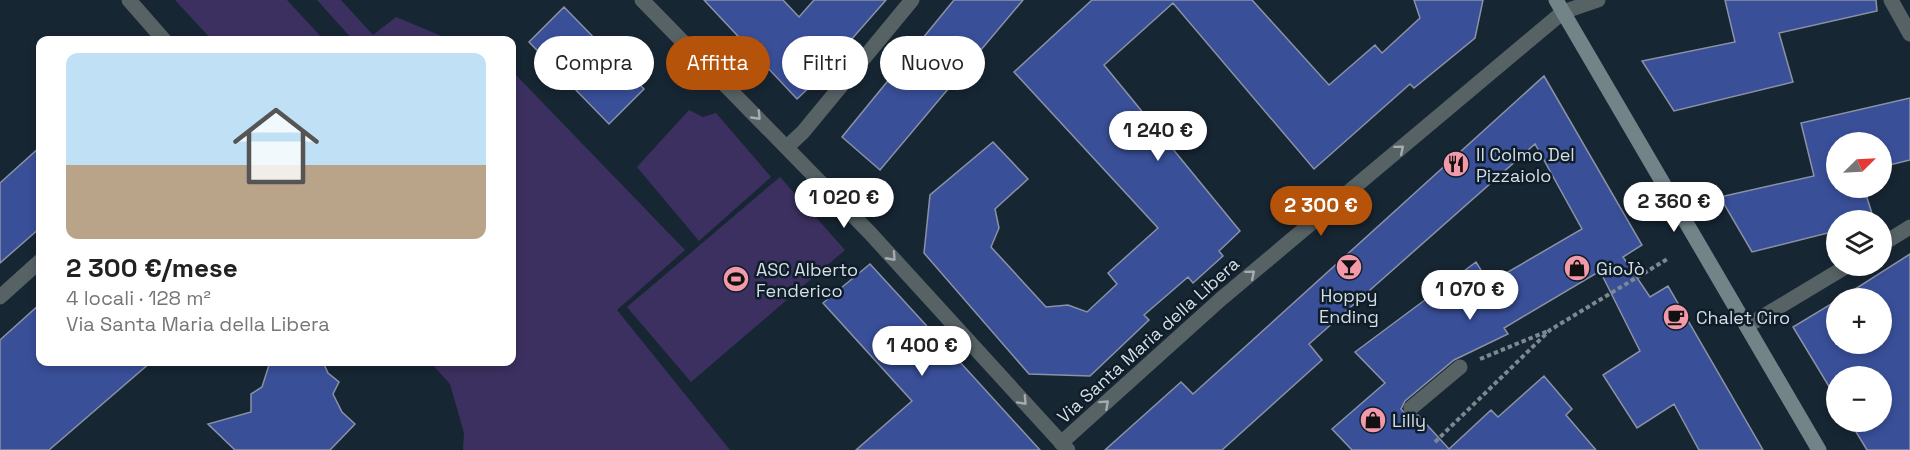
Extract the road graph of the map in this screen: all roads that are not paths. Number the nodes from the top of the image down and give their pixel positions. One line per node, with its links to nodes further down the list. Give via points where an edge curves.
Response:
1 (129, 0): 8 (street)
2 (642, 0): 9 (street, one-way to 9)
3 (912, 0): 9 (street)
4 (1598, 0): 6 (street)
5 (1891, 0): 7 (street)
6 (1560, 6): 15 (main road); 18 (street, Via Santa Maria della Libera, one-way to 6, via 1221,300)
7 (1910, 34)
8 (160, 36)
9 (787, 147): 18 (street, one-way to 18)
10 (1910, 227): 11 (street)
11 (1892, 238)
12 (36, 265): 14 (street)
13 (1830, 276): 15 (street)
14 (0, 297)
15 (1747, 326): 19 (main road)
16 (1460, 367): 17 (street)
17 (1412, 408)
18 (1065, 446)
19 (1819, 450)

